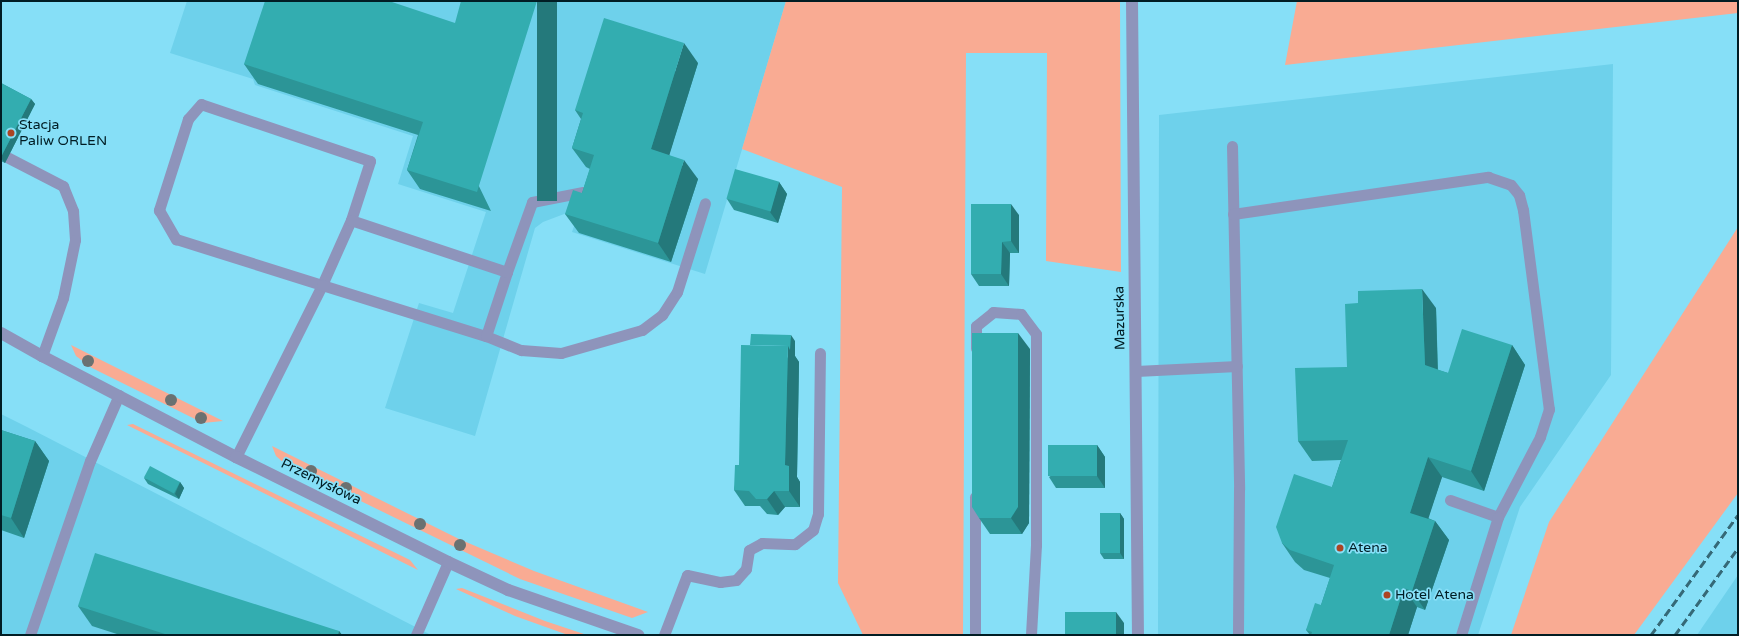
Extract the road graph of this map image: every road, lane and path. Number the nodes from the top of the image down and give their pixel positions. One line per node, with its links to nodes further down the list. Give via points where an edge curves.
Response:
1 (1132, 1): 16 (street, Mazurska)
2 (1232, 146): 6 (lane)
3 (1, 154): 13 (lane, via 63,186 73,211 76,240 63,298)
4 (583, 192): 8 (lane, via 532,202)
5 (704, 203): 11 (lane, via 677,292 662,315 642,330 562,353 521,350)
6 (1233, 214): 15 (lane); 21 (lane, via 1488,176 1511,185 1519,195 1523,210 1549,409 1540,437)
7 (351, 220): 8 (lane); 9 (lane); 9 (lane, via 370,161 201,104 188,119 159,210 176,239)
8 (507, 272): 11 (lane)
9 (322, 285): 11 (lane); 18 (lane)
10 (1, 333): 13 (street, Przemysłowa)
11 (486, 336)
12 (820, 353): 26 (lane, via 818,514 814,530 795,544 762,543 749,550 746,569 736,580 720,582 687,575)
13 (42, 356): 17 (street, Przemysłowa)
14 (976, 358): 28 (lane, via 976,326 993,312 1021,314 1036,334 1036,545)
15 (1237, 366): 16 (lane); 30 (lane)
16 (1136, 371): 29 (street, Mazurska)
17 (119, 395): 18 (street, Przemysłowa); 23 (lane, via 90,462)
18 (236, 456): 22 (street, Przemysłowa)
19 (975, 485): 27 (lane)
20 (1450, 500): 21 (lane)
21 (1498, 517): 31 (lane)
22 (448, 562): 24 (lane); 25 (street, Przemysłowa, via 508,590)
23 (30, 635)
24 (416, 635)
25 (638, 635)
26 (664, 635)
27 (975, 635)
28 (1031, 635)
29 (1138, 635)
30 (1238, 635)
31 (1460, 635)

